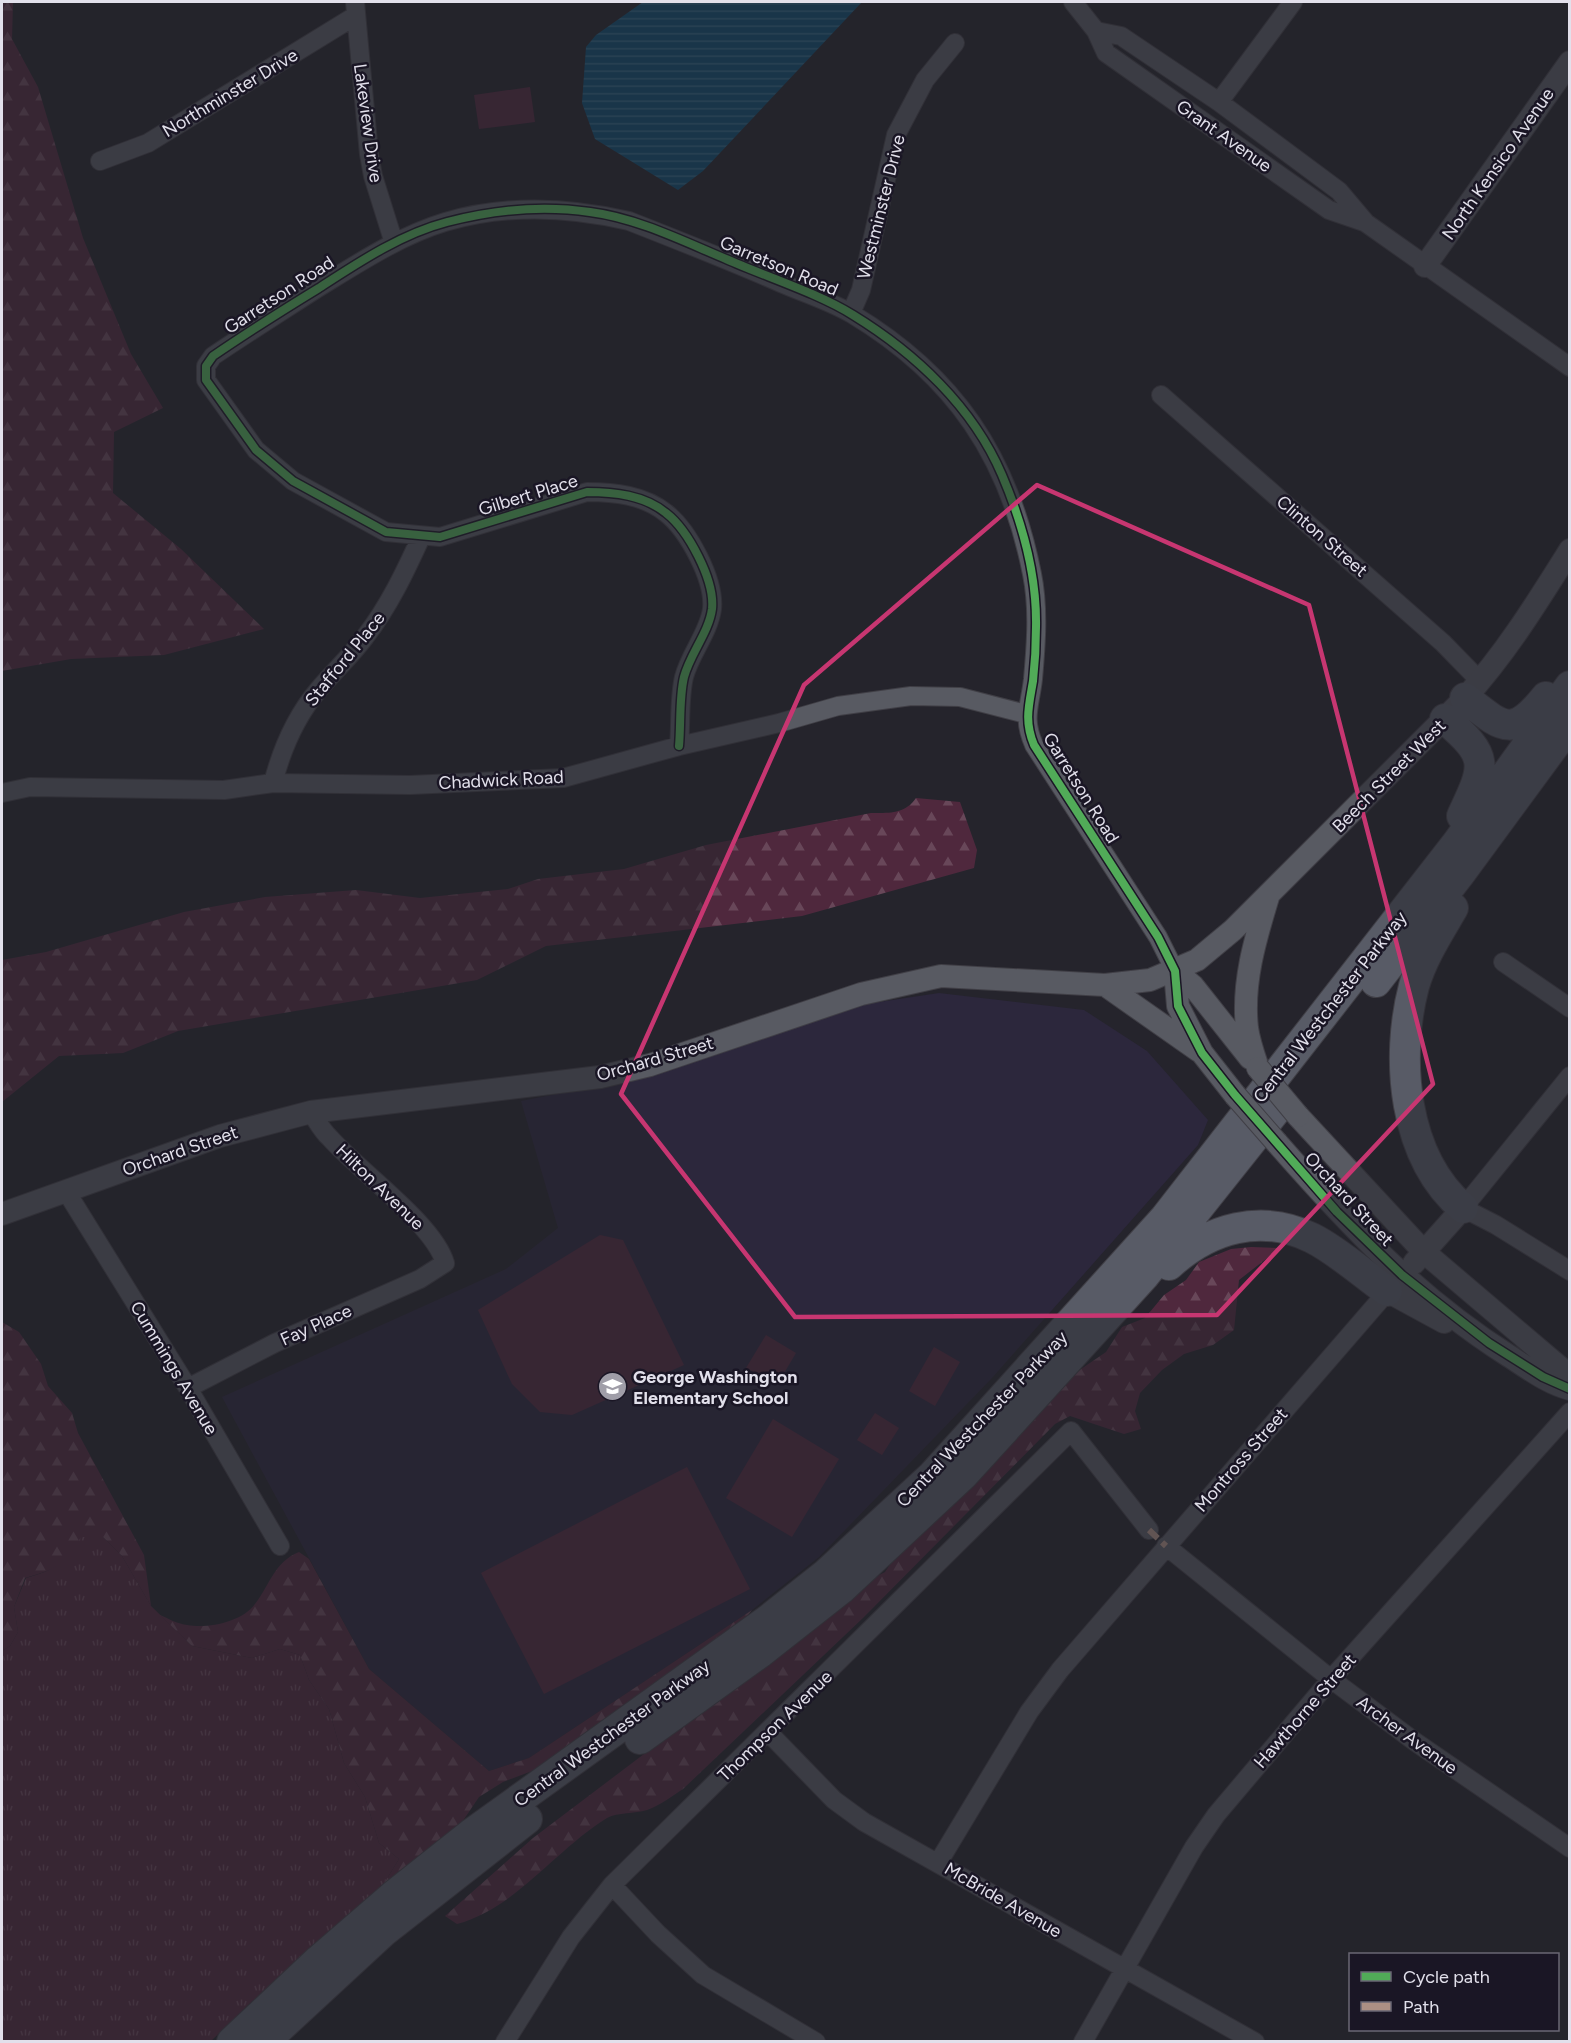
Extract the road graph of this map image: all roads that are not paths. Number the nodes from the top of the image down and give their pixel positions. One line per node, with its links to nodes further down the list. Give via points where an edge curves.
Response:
1 (1073, 2): 4 (street, Grant Avenue)
2 (1293, 2): 7 (street)
3 (355, 9): 8 (street, Northminster Drive, via 148,143); 10 (street, Lakeview Drive, via 373,176)
4 (1096, 31): 7 (street, Grant Avenue, via 1121,36); 9 (street, Grant Avenue, via 1106,53 1329,210)
5 (955, 43): 12 (street, Westminster Drive, via 925,80 896,135 861,290)
6 (1569, 63): 11 (street, North Kensico Avenue)
7 (1219, 102): 9 (street, Grant Avenue, via 1339,191)
8 (100, 161)
9 (1366, 223): 11 (street, Grant Avenue)
10 (394, 243): 12 (street, Garretson Road, via 445,222 497,212 556,208 593,212 629,220); 14 (street, Garretson Road, via 213,356 206,366)
11 (1425, 266): 13 (street, Grant Avenue)
12 (851, 313): 21 (street, Garretson Road, via 909,354 946,391 972,420 1002,473 1033,577 1036,626)
13 (1569, 368)
14 (206, 381): 16 (street, Gilbert Place, via 256,450 293,482 386,532)
15 (1161, 395): 20 (street, Clinton Street, via 1443,643)
16 (422, 537): 23 (street, Gilbert Place, via 441,537 587,492 632,496 666,513 698,553 710,583 712,610 684,677); 25 (street, Stafford Place, via 392,599 295,723 280,755)
17 (1569, 550): 20 (street, Beech Street West, via 1533,609)
18 (1569, 666): 20 (main road, via 1520,723 1510,726 1495,722)
19 (1569, 686): 28 (main road, Central Westchester Parkway)
20 (1464, 700): 28 (main road, via 1468,739 1479,757 1480,771 1476,789 1462,815); 30 (street, Beech Street West)
21 (1026, 714): 23 (street, Chadwick Road, via 960,697 911,696 838,706); 32 (street, Garretson Road, via 1034,745 1158,937)
22 (1569, 724): 27 (main road, Central Westchester Parkway)
23 (679, 746): 25 (street, Chadwick Road, via 563,778 410,785)
24 (1569, 751): 27 (main road, via 1543,782)
25 (273, 783): 26 (street, Chadwick Road, via 224,790 30,787)
26 (2, 793)
27 (1517, 798): 29 (main road, Central Westchester Parkway)
28 (1458, 843): 60 (main road, Central Westchester Parkway, via 1166,1218 932,1476 826,1574 768,1620 471,1834 393,1896)
29 (1459, 875): 40 (main road, via 1456,902 1415,984 1404,1033 1405,1075 1416,1132 1433,1173 1447,1194); 46 (main road, Central Westchester Parkway, via 1209,1198)
30 (1268, 896): 32 (street, Beech Street West, via 1214,947); 36 (street, via 1251,953 1247,998 1247,1030)
31 (1503, 962): 34 (street)
32 (1174, 971): 33 (street, Orchard Street, via 1141,981); 35 (street, Orchard Street, via 1178,1006); 36 (street, Orchard Street, via 1192,986)
33 (1105, 985): 35 (street); 38 (street, Orchard Street, via 941,976 861,994 650,1065 600,1077)
34 (1569, 1008)
35 (1202, 1053): 45 (street, Orchard Street, bridge)
36 (1258, 1068): 42 (street, Orchard Street, bridge)
37 (1569, 1076): 40 (street, Montross Street)
38 (311, 1112): 39 (street, Orchard Street, via 220,1136); 43 (street, Hilton Avenue, via 328,1137 422,1228 441,1250)
39 (66, 1191): 41 (street, Orchard Street); 48 (street, Cummings Avenue)
40 (1463, 1208): 42 (street, Montross Street); 44 (street)
41 (2, 1214)
42 (1424, 1252): 45 (street, Montross Street); 47 (street, Orchard Street)
43 (445, 1263): 48 (street, Fay Place, via 420,1279 274,1343)
44 (1569, 1271)
45 (1395, 1283): 46 (main road, via 1291,1229 1255,1224 1229,1228 1191,1246); 49 (street, Orchard Street, via 1543,1377); 53 (street, Montross Street)
46 (1085, 1342): 61 (main road, Central Westchester Parkway, via 964,1474 841,1589 761,1652 478,1856 384,1932)
47 (1569, 1376)
48 (188, 1388): 52 (street, Cummings Avenue)
49 (1569, 1389)
50 (1569, 1412): 54 (street, Hawthorne Street)
51 (1149, 1530): 55 (street, Thompson Avenue, via 1071,1431)
52 (280, 1546)
53 (1166, 1546): 54 (street, Archer Avenue); 57 (street, Montross Street, via 1029,1712)
54 (1331, 1679): 56 (street, Archer Avenue); 59 (street, Hawthorne Street, via 1216,1815)
55 (769, 1733): 57 (street, McBride Avenue, via 834,1800 864,1822); 58 (street, Thompson Avenue)
56 (1569, 1848)
57 (938, 1863): 59 (street, McBride Avenue)
58 (612, 1885): 62 (street, Thompson Avenue, via 571,1937); 63 (street, via 702,1975)
59 (1124, 1968): 64 (street, Hawthorne Street); 65 (street, McBride Avenue)
60 (232, 2042)
61 (264, 2042)
62 (505, 2042)
63 (816, 2042)
64 (1083, 2042)
65 (1255, 2042)

